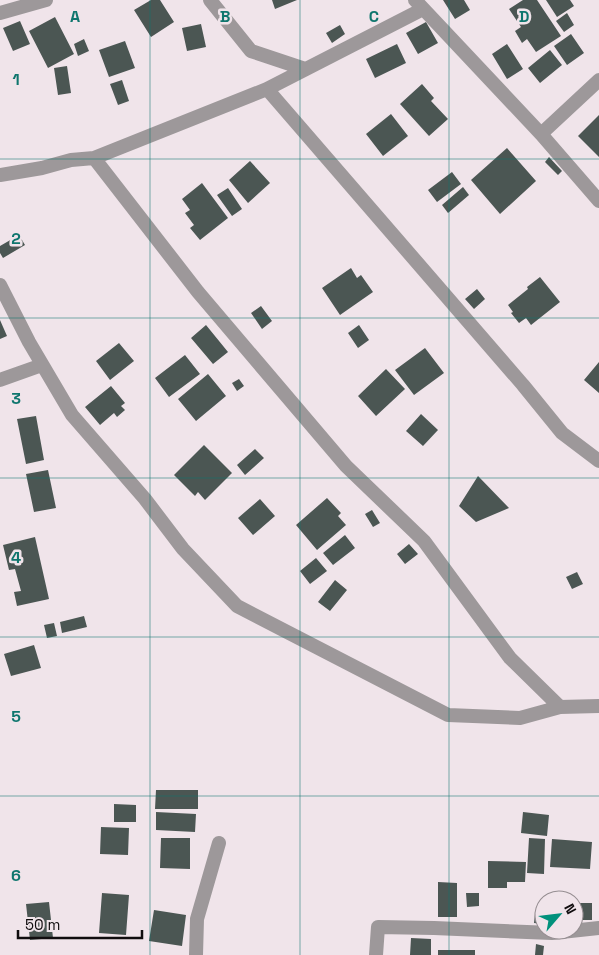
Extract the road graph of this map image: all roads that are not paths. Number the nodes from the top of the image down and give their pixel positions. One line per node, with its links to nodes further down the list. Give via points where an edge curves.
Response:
1 (46, 0): 4 (street)
2 (210, 0): 5 (street, via 251,51)
3 (419, 4): 5 (street); 8 (street)
4 (0, 12)
5 (305, 69): 7 (street)
6 (599, 80): 8 (street)
7 (267, 89): 9 (street); 15 (street, via 562,433)
8 (541, 134): 11 (street)
9 (94, 158): 10 (street); 17 (street, via 198,292 346,466 424,541 510,658)
10 (0, 175)
11 (599, 201)
12 (0, 285): 13 (street)
13 (42, 365): 14 (street); 17 (street, via 72,414 183,549 237,606 448,715 520,718)
14 (0, 380)
15 (599, 461)
16 (599, 706): 17 (street)
17 (560, 707)
18 (219, 843): 20 (street, via 197,919)
19 (599, 928): 21 (street, via 552,933 378,927)
20 (196, 955)
21 (376, 955)

